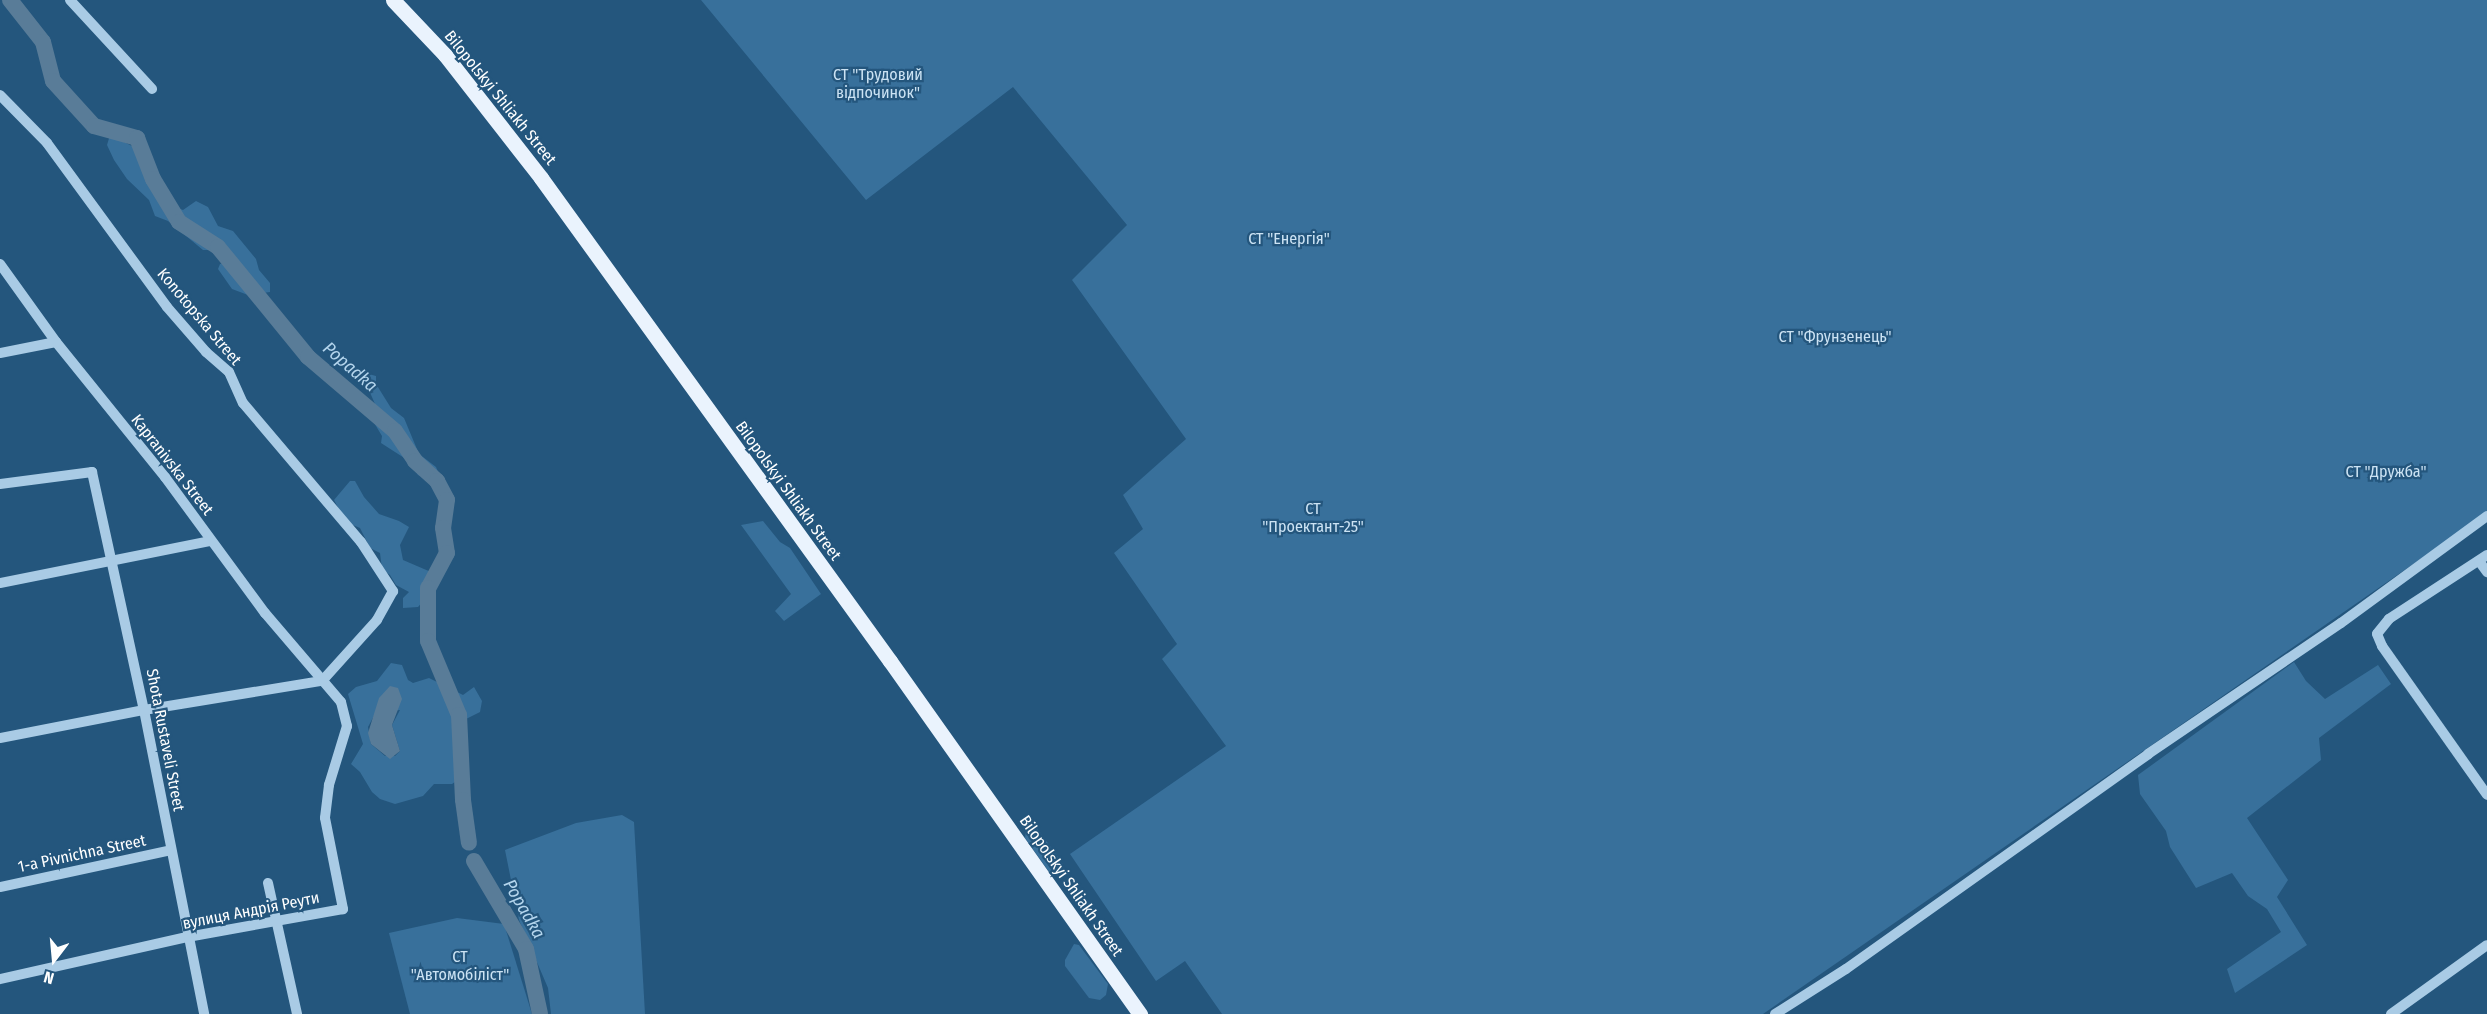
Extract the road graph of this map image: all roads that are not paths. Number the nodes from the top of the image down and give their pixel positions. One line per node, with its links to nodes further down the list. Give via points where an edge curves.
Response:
1 (70, 0): 3 (street)
2 (393, 0): 28 (main road, Bilopolskyi Shliakh Street, via 452,64 535,169)
3 (152, 89)
4 (0, 95): 15 (street, Konotopska Street, via 47,143 167,308 229,372 243,403 361,542 393,591 377,620)
5 (0, 264): 6 (street, Kapranivska Street)
6 (56, 342): 7 (street); 10 (street, Kapranivska Street, via 165,477)
7 (0, 353)
8 (0, 484): 12 (street, Shota Rustaveli Street, via 92,472)
9 (2487, 516): 29 (street, via 2341,623 2148,754 1846,969)
10 (211, 541): 12 (street); 15 (street, Kapranivska Street)
11 (2483, 558): 13 (street); 18 (street, via 2389,619 2377,634)
12 (113, 561): 14 (street); 16 (street, Shota Rustaveli Street)
13 (2487, 572)
14 (0, 583)
15 (322, 681): 16 (street); 22 (street, вулиця Андрія Реути, via 341,702 347,726 329,785 325,818 343,909)
16 (144, 710): 17 (street); 19 (street, Shota Rustaveli Street)
17 (0, 738)
18 (2487, 795)
19 (171, 850): 21 (street, 1-a Pivnichna Street); 23 (street, Shota Rustaveli Street)
20 (268, 883): 22 (street)
21 (0, 887)
22 (276, 921): 23 (street, вулиця Андрія Реути); 27 (street)
23 (188, 938): 25 (street, вулиця Андрія Реути); 26 (street, Shota Rustaveli Street)
24 (2487, 945): 30 (street)
25 (0, 979)
26 (204, 1014)
27 (297, 1014)
28 (1140, 1014)
29 (1774, 1014)
30 (2391, 1014)

